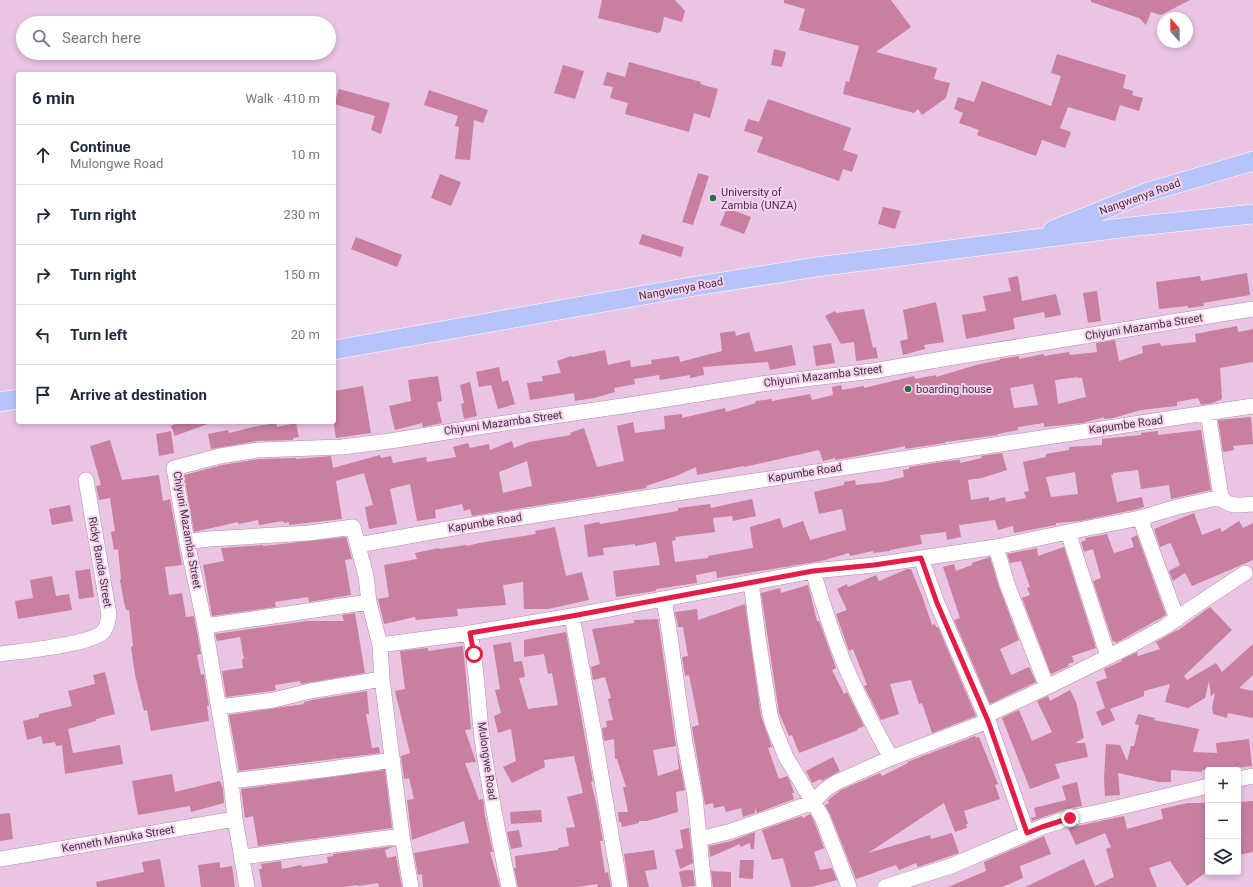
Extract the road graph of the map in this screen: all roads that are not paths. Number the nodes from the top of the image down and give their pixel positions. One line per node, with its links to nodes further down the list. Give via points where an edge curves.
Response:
1 (1253, 161): 3 (main road, Nangwenya Road, via 1148,192)
2 (1253, 214): 3 (main road, Nangwenya Road)
3 (1030, 240): 5 (main road, Nangwenya Road, via 816,267)
4 (1253, 309): 15 (street, Chiyuni Mazamba Street, via 873,371 760,384 390,441 342,447 258,450 220,456 174,468)
5 (336, 350)
6 (16, 399): 7 (main road)
7 (0, 402)
8 (1253, 406): 9 (street, Kapumbe Road)
9 (1208, 413): 11 (street); 16 (street, Kapumbe Road, via 709,488)
10 (86, 480): 29 (street, Ricky Banda Street, via 109,615 104,631 96,637 80,642)
11 (1222, 497): 12 (street, via 1224,501 1233,505); 13 (street)
12 (1253, 504)
13 (1140, 518): 14 (street); 25 (street)
14 (1068, 532): 17 (street); 30 (street)
15 (187, 542): 16 (street, via 353,527); 26 (street, Chiyuni Mazamba Street)
16 (358, 545): 23 (street)
17 (996, 547): 18 (street); 32 (street)
18 (921, 558): 19 (street); 34 (street, via 937,603)
19 (813, 571): 21 (street); 35 (street, via 847,669)
20 (1245, 573): 25 (street)
21 (751, 583): 22 (street); 41 (street, via 774,728 786,757)
22 (664, 599): 24 (street); 45 (street, via 695,797)
23 (369, 602): 26 (street); 28 (street)
24 (572, 616): 27 (street); 51 (street)
25 (1176, 619): 30 (street)
26 (205, 626): 33 (street, Chiyuni Mazamba Street)
27 (470, 633): 28 (street); 50 (street, Mulongwe Road, via 482,739)
28 (380, 645): 31 (street)
29 (0, 654)
30 (1108, 656): 32 (street)
31 (382, 679): 33 (street, via 274,700); 36 (street)
32 (1047, 687): 34 (street)
33 (219, 707): 39 (street, Chiyuni Mazamba Street)
34 (986, 718): 35 (street); 43 (street)
35 (891, 758): 41 (street, via 836,782)
36 (393, 760): 39 (street); 44 (street)
37 (1253, 776): 38 (street)
38 (1241, 778)
39 (231, 781): 42 (street, Chiyuni Mazamba Street)
40 (1205, 787): 43 (street, via 1070,818)
41 (813, 802): 45 (street, via 728,832); 53 (street, via 828,830)
42 (235, 819): 46 (street, Chiyuni Mazamba Street); 47 (street, Kenneth Manuka Street)
43 (1027, 833): 54 (street, via 951,866)
44 (402, 836): 46 (street); 49 (street)
45 (699, 839): 52 (street)
46 (243, 858): 48 (street, Chiyuni Mazamba Street)
47 (0, 859)
48 (248, 887)
49 (411, 887)
50 (509, 887)
51 (620, 887)
52 (704, 887)
53 (849, 887)
54 (885, 887)

